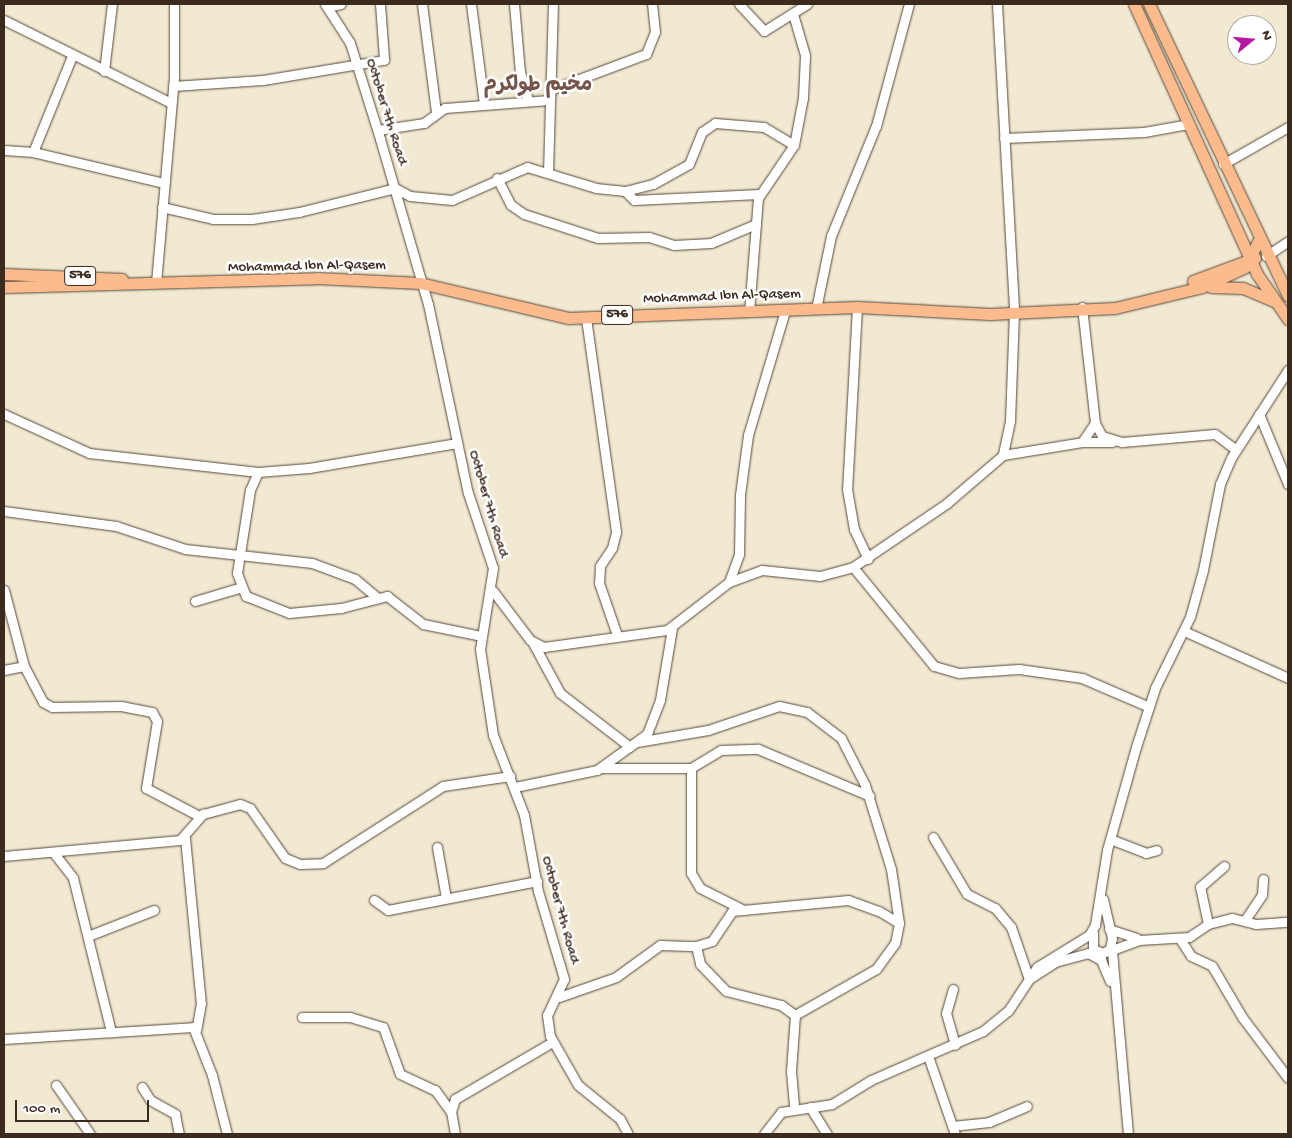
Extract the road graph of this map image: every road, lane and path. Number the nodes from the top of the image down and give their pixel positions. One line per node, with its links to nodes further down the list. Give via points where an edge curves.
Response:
1 (112, 4): 21 (street)
2 (174, 4): 22 (street)
3 (341, 4): 16 (street)
4 (380, 4): 20 (street, via 384,59)
5 (422, 4): 27 (street)
6 (471, 4): 26 (street)
7 (514, 4): 24 (street, via 520,72)
8 (553, 4): 23 (street)
9 (652, 4): 23 (street, via 655,32 646,54)
10 (739, 4): 17 (street, via 764,32)
11 (806, 4): 17 (street)
12 (909, 4): 60 (street, via 876,126 830,236)
13 (997, 4): 31 (street)
14 (1134, 4): 28 (main road)
15 (1149, 4): 35 (main road)
16 (326, 5): 20 (street, October 7th Road, via 350,43)
17 (793, 14): 32 (street, via 805,55)
18 (4, 20): 19 (street)
19 (72, 56): 21 (street); 34 (street)
20 (357, 67): 22 (street, via 217,85); 30 (street, October 7th Road)
21 (104, 71): 25 (street)
22 (173, 86): 25 (street)
23 (550, 95): 24 (street); 36 (street)
24 (528, 100): 26 (street)
25 (171, 103): 38 (street)
26 (484, 104): 27 (street)
27 (436, 112): 30 (street, via 424,123)
28 (1189, 124): 31 (street, via 1144,132); 44 (main road)
29 (1288, 127): 35 (street)
30 (378, 130): 39 (street, October 7th Road)
31 (1004, 138): 63 (street)
32 (794, 145): 40 (street, via 764,127 738,122 710,124 702,132 689,164 653,184); 41 (street)
33 (4, 150): 34 (street)
34 (33, 152): 38 (street)
35 (1223, 164): 45 (main road)
36 (548, 172): 37 (street, via 527,168); 40 (street, via 596,188)
37 (497, 178): 39 (street, via 452,200 410,196); 43 (street, via 511,204 524,214 598,238 649,237 674,245 711,243)
38 (164, 183): 42 (street)
39 (394, 188): 42 (street, via 299,212 252,219 213,219); 53 (street, October 7th Road)
40 (625, 191): 41 (street, via 634,200)
41 (759, 194): 43 (street)
42 (162, 207): 52 (street)
43 (756, 224): 62 (street)
44 (1235, 226): 48 (main road); 49 (main road)
45 (1258, 241): 47 (main road); 48 (main road)
46 (1288, 241): 47 (street)
47 (1266, 256): 50 (main road)
48 (1252, 259): 49 (main road); 50 (main road); 55 (main road, via 1232,276); 57 (main road)
49 (1233, 265): 59 (main road, via 1174,287)
50 (1274, 271): 56 (main road)
51 (4, 274): 52 (main road, Mohammad Ibn Al-Qasem / 576)
52 (156, 283): 53 (main road, Mohammad Ibn Al-Qasem / 576, via 317,278); 54 (main road, Mohammad Ibn Al-Qasem / 576)
53 (423, 284): 64 (main road, Mohammad Ibn Al-Qasem / 576, via 535,312); 72 (street, October 7th Road)
54 (4, 287)
55 (1202, 287): 57 (main road, via 1243,288); 59 (main road, via 1115,308)
56 (1288, 296)
57 (1274, 301): 65 (main road)
58 (857, 307): 60 (main road, Mohammad Ibn Al-Qasem / 576); 63 (main road, Mohammad Ibn Al-Qasem / 576); 79 (street, via 846,489 854,529)
59 (1082, 307): 63 (main road, Mohammad Ibn Al-Qasem / 576); 69 (street)
60 (816, 309): 61 (main road, Mohammad Ibn Al-Qasem / 576)
61 (785, 311): 62 (main road, Mohammad Ibn Al-Qasem / 576); 81 (street, via 748,435 740,495 739,554)
62 (749, 312): 64 (main road, Mohammad Ibn Al-Qasem / 576)
63 (1014, 312): 74 (street, via 1010,421)
64 (586, 318): 89 (street, via 616,532 612,548 600,566 599,583)
65 (1288, 319)
66 (1288, 370): 68 (street)
67 (4, 414): 75 (street, via 63,444 102,456)
68 (1259, 414): 73 (street); 76 (street)
69 (1095, 423): 70 (street); 71 (street, via 1102,436)
70 (1082, 442): 71 (street); 74 (street)
71 (1122, 442): 73 (street, via 1215,434)
72 (457, 443): 75 (street, via 309,468); 84 (street, October 7th Road, via 493,568)
73 (1236, 450): 88 (street, via 1220,484 1203,570)
74 (1003, 455): 79 (street, via 947,503)
75 (258, 472): 78 (street, via 250,490)
76 (1288, 484)
77 (4, 511): 78 (street, via 116,526 185,549)
78 (240, 558): 82 (street); 85 (street, via 312,563 355,579)
79 (868, 559): 80 (street)
80 (854, 567): 81 (street, via 820,576 762,570); 95 (street, via 939,669 959,673 1019,669 1082,678)
81 (729, 582): 87 (street)
82 (239, 588): 85 (street, via 251,600 289,613 340,608); 86 (street)
83 (4, 590): 92 (street)
84 (493, 591): 90 (street, October 7th Road); 91 (street)
85 (378, 598): 90 (street, via 392,598 423,624)
86 (196, 601)
87 (672, 628): 89 (street); 96 (street, via 653,723)
88 (1184, 632): 94 (street); 95 (street)
89 (617, 635): 91 (street, via 548,646)
90 (480, 636): 99 (street, October 7th Road, via 493,735)
91 (533, 643): 96 (street, via 560,693)
92 (24, 666): 93 (street); 102 (street, via 47,705 121,706 152,712 156,721 146,788)
93 (4, 670)
94 (1288, 678)
95 (1149, 706): 105 (street)
96 (634, 744): 97 (street); 101 (street, via 708,730 779,706 798,707 841,738)
97 (602, 768): 98 (street); 100 (street)
98 (691, 768): 101 (street, via 721,750 758,749); 117 (street, via 691,873 700,888)
99 (510, 776): 100 (street, October 7th Road); 102 (street, via 443,786 323,862 300,864 285,858 245,805)
100 (515, 786): 112 (street, October 7th Road)
101 (870, 796): 120 (street, via 891,870)
102 (198, 816): 104 (street)
103 (933, 837): 128 (street, via 967,894 995,908 1011,926)
104 (184, 838): 108 (street); 134 (street, via 201,1003)
105 (1110, 839): 107 (street, via 1146,853); 113 (street)
106 (437, 847): 114 (street)
107 (1157, 850)
108 (53, 852): 109 (street); 124 (street, via 73,878)
109 (4, 856)
110 (1224, 866): 121 (street, via 1200,888)
111 (1263, 879): 118 (street, via 1262,895)
112 (537, 881): 114 (street); 130 (street, October 7th Road, via 564,979)
113 (1102, 889): 122 (street); 123 (street)
114 (446, 898): 115 (street, via 388,910)
115 (374, 900)
116 (154, 910): 124 (street)
117 (746, 911): 120 (street, via 848,900); 127 (street, via 732,911 717,937)
118 (1245, 920): 119 (street); 121 (street, via 1232,918)
119 (1288, 922)
120 (899, 923): 132 (street, via 895,942 876,969)
121 (1208, 924): 126 (street, via 1196,934)
122 (1095, 925): 123 (street, via 1090,942 1099,953 1112,946); 128 (street, via 1082,941 1037,967)
123 (1108, 928): 125 (street, via 1119,935)
124 (88, 936): 135 (street)
125 (1144, 939): 126 (street); 131 (street, via 1112,950)
126 (1180, 939): 140 (street, via 1191,956 1212,966 1242,1017)
127 (696, 946): 130 (street, via 660,946 616,978); 132 (street, via 704,969 726,991 781,1005)
128 (1029, 979): 131 (street, via 1069,956 1096,955 1105,966); 138 (street, via 997,1022)
129 (953, 989): 138 (street, via 946,1013)
130 (559, 997): 137 (street, October 7th Road, via 547,1015)
131 (1118, 1008): 155 (street)
132 (795, 1016): 145 (street, via 790,1071)
133 (302, 1017): 146 (street, via 350,1017 383,1027 400,1074 435,1090)
134 (196, 1030): 135 (street, via 188,1025); 150 (street)
135 (111, 1032): 136 (street)
136 (4, 1039)
137 (552, 1042): 146 (street, via 455,1099); 152 (street, October 7th Road, via 578,1085 620,1119)
138 (955, 1045): 139 (street)
139 (928, 1056): 144 (street, via 871,1080 832,1104); 147 (street)
140 (1288, 1078)
141 (56, 1085): 148 (street)
142 (142, 1088): 149 (street, via 150,1100 175,1114)
143 (1027, 1106): 147 (street, via 989,1122)
144 (810, 1107): 145 (street); 154 (street)
145 (794, 1109): 153 (street, via 780,1112)
146 (451, 1112): 151 (street)
147 (954, 1130)
148 (90, 1134)
149 (179, 1134)
150 (227, 1134)
151 (454, 1134)
152 (628, 1134)
153 (764, 1134)
154 (828, 1134)
155 (1128, 1134)

